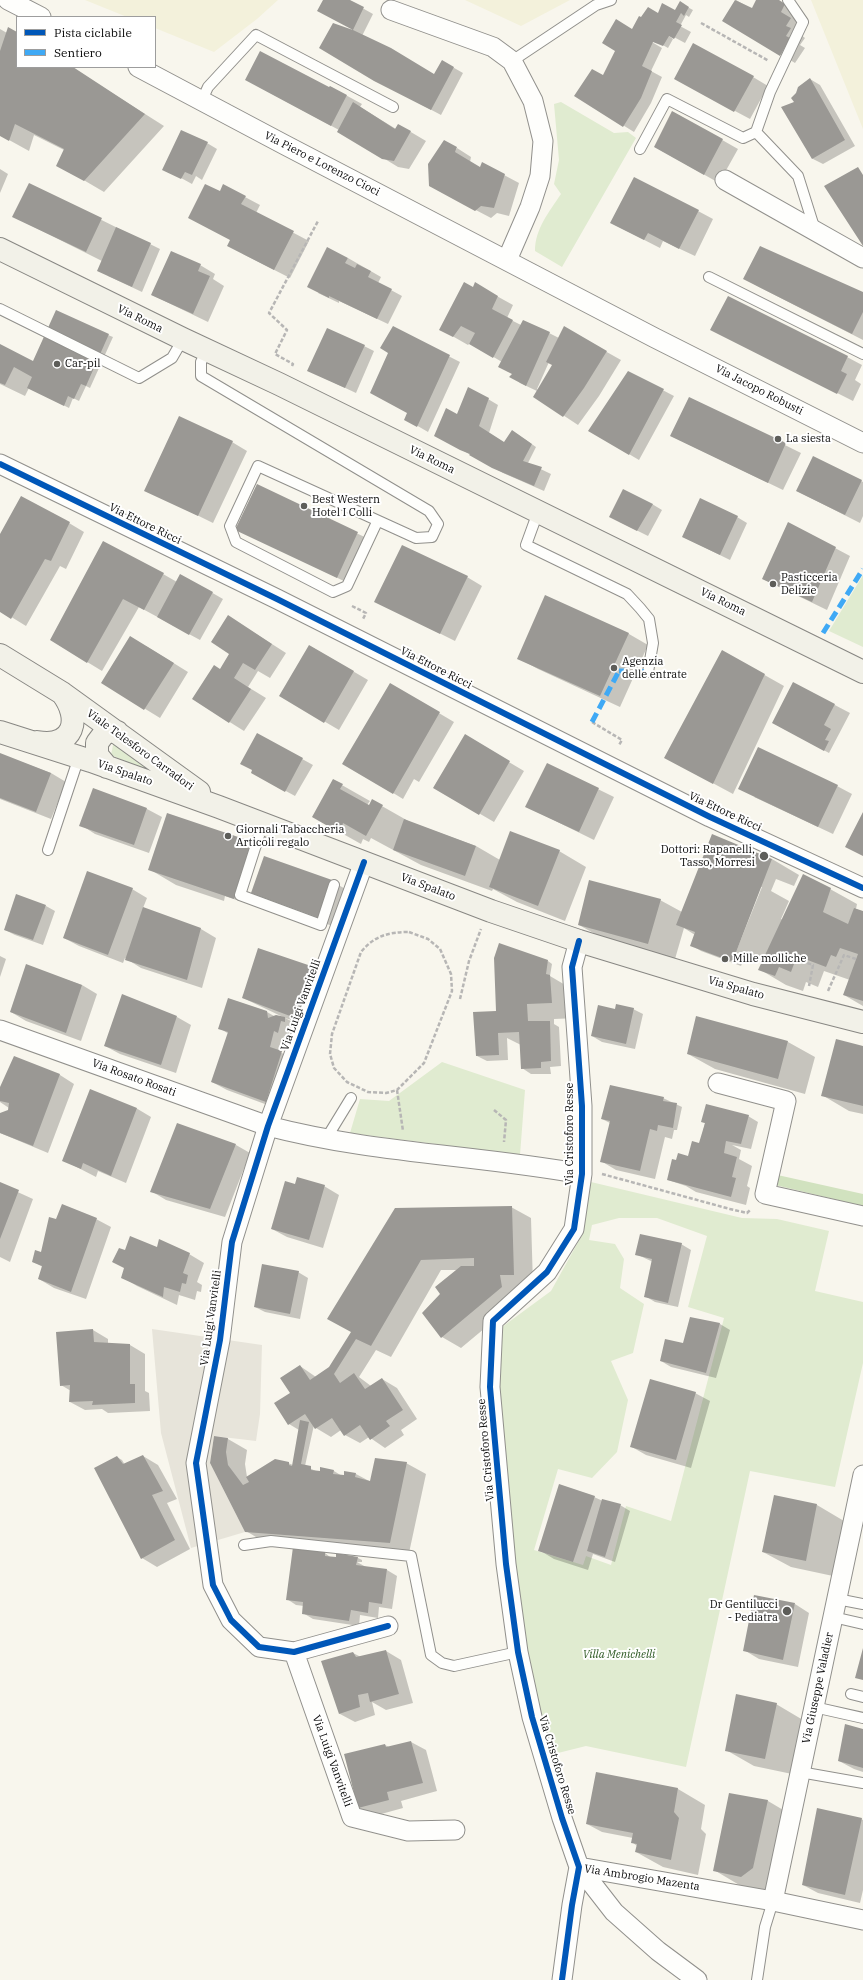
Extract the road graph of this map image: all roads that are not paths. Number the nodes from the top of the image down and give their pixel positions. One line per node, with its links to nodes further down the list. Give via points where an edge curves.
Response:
1 (8, 0): 5 (street)
2 (611, 0): 6 (lane, via 596,5)
3 (788, 0): 10 (lane, via 803,22 770,92)
4 (390, 10): 6 (street, via 493,47)
5 (39, 16)
6 (512, 61): 16 (street, via 533,101 543,142 540,176 530,208)
7 (140, 68): 8 (street, Via Piero e Lorenzo Cioci)
8 (202, 100): 9 (lane, via 208,87 256,35); 16 (street, Via Piero e Lorenzo Cioci)
9 (393, 107)
10 (756, 132): 11 (lane, via 743,138 667,99); 13 (lane, via 798,176)
11 (640, 150)
12 (725, 180): 13 (street)
13 (816, 232): 15 (street)
14 (0, 249): 20 (main road, Via Roma)
15 (863, 258)
16 (507, 260): 19 (street, Via Piero e Lorenzo Cioci)
17 (710, 277): 22 (lane)
18 (0, 308): 20 (lane, via 139,378 172,358)
19 (655, 338): 23 (street, Via Jacopo Robusti)
20 (183, 339): 21 (main road, Via Roma)
21 (207, 350): 25 (main road, Via Roma); 26 (lane, via 201,362 201,376 429,511 438,524 432,537 416,538)
22 (863, 354)
23 (863, 443)
24 (0, 464): 41 (street, Via Ettore Ricci, via 277,599 710,817)
25 (538, 512): 28 (lane, via 526,545 627,594 649,619 653,642); 29 (main road, Via Roma)
26 (377, 522): 26 (lane, via 258,466 230,526 236,542 333,592 347,586)
27 (0, 655): 30 (main road, Viale Telesforo Carradori)
28 (648, 672)
29 (863, 672)
30 (62, 693): 32 (main road, Viale Telesforo Carradori); 33 (main road, Viale Telesforo Carradori, via 73,713 69,733 55,743)
31 (0, 732): 33 (main road, Via Spalato)
32 (117, 732): 35 (main road, via 107,732 98,742 97,755); 36 (main road, Viale Telesforo Carradori)
33 (28, 741): 34 (main road, Via Spalato)
34 (79, 758): 35 (main road, Via Spalato); 38 (lane)
35 (107, 767): 36 (main road, Via Spalato)
36 (219, 806): 37 (main road, Via Spalato)
37 (263, 823): 39 (main road, Via Spalato); 40 (lane, via 240,895 321,925)
38 (48, 850)
39 (364, 862): 42 (main road, Via Spalato, via 491,911); 47 (street, Via Luigi Vanvitelli)
40 (334, 885)
41 (863, 888)
42 (579, 940): 43 (main road, Via Spalato, via 739,990); 49 (street, Via Cristoforo Resse, via 572,966 582,1106)
43 (863, 1022)
44 (0, 1030): 47 (street, Via Rosato Rosati)
45 (718, 1083): 50 (street, via 786,1101 765,1194)
46 (351, 1098): 48 (lane, via 329,1134)
47 (268, 1126): 48 (street, Via Rosato Rosati); 57 (street, Via Luigi Vanvitelli, via 232,1242 220,1340 196,1464 213,1585 231,1620 259,1647)
48 (328, 1140): 49 (street, Via Rosato Rosati)
49 (582, 1171): 58 (street, Via Cristoforo Resse, via 574,1229 547,1272 493,1321 490,1387 506,1564)
50 (863, 1216)
51 (863, 1475): 54 (street, Via Giuseppe Valadier)
52 (244, 1545): 58 (lane, via 271,1541 411,1556 431,1655 442,1663 454,1666)
53 (863, 1604): 54 (lane)
54 (835, 1608): 55 (lane); 61 (street, Via Giuseppe Valadier)
55 (863, 1624)
56 (388, 1626): 57 (street, Via Luigi Vanvitelli)
57 (294, 1652): 65 (street, Via Luigi Vanvitelli, via 352,1817 408,1831)
58 (518, 1652): 66 (street, Via Cristoforo Resse, via 532,1717)
59 (851, 1694): 60 (lane)
60 (863, 1697)
61 (814, 1708): 62 (lane); 63 (street, Via Giuseppe Valadier)
62 (863, 1718)
63 (800, 1772): 64 (lane); 67 (street, Via Giuseppe Valadier)
64 (863, 1783)
65 (455, 1830)
66 (579, 1866): 67 (street, Via Ambrogio Mazenta); 69 (street, Via Cristoforo Resse); 70 (street, Via Ambrogio Mazenta, via 614,1912 658,1951)
67 (773, 1901): 68 (street, Via Ambrogio Mazenta); 71 (lane, via 765,1928)
68 (863, 1920)
69 (562, 1980)
70 (697, 1980)
71 (757, 1980)

